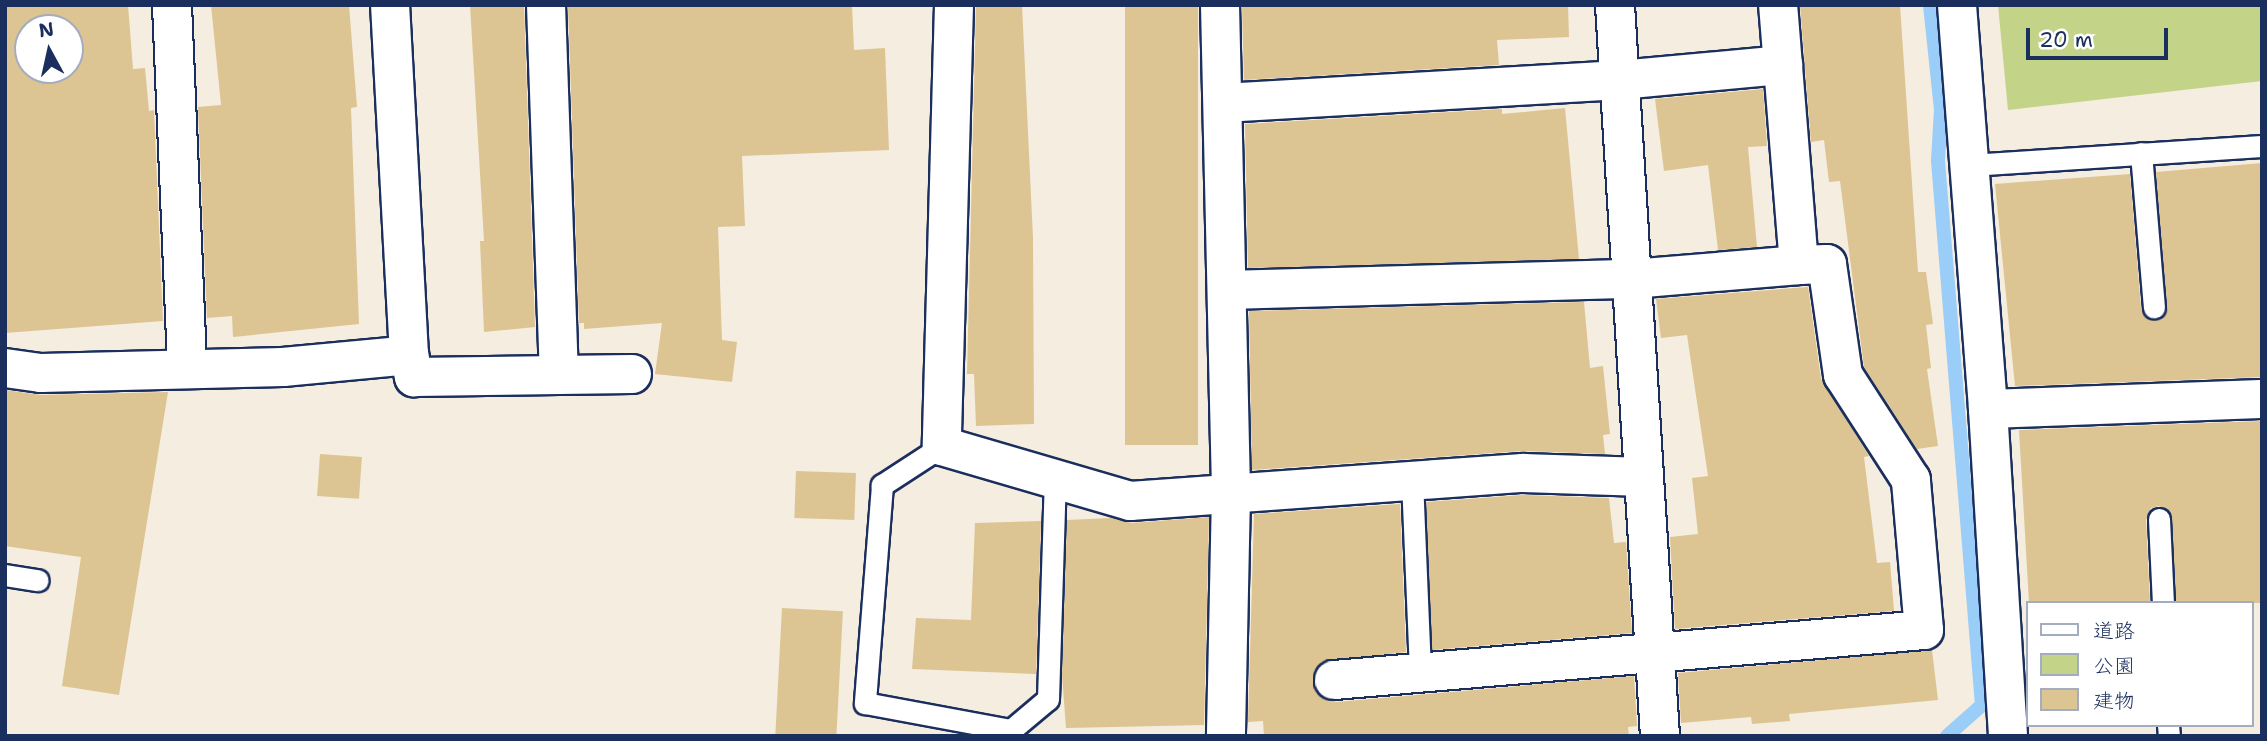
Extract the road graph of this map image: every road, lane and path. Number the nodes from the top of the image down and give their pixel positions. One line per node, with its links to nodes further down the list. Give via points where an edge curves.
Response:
1 (172, 5): 21 (street)
2 (390, 5): 19 (street)
3 (546, 5): 23 (street)
4 (954, 5): 26 (street)
5 (1220, 5): 11 (street)
6 (1615, 5): 10 (street)
7 (1778, 5): 9 (street)
8 (1956, 5): 14 (street)
9 (1783, 65): 10 (street); 15 (street)
10 (1620, 80): 11 (street); 16 (street)
11 (1223, 103): 17 (street)
12 (2262, 146): 13 (lane)
13 (2141, 153): 14 (lane); 18 (lane)
14 (1969, 165): 25 (street)
15 (1799, 265): 16 (street); 35 (street, via 1827,264 1843,375 1911,480 1924,630)
16 (1632, 278): 17 (street); 27 (street)
17 (1227, 290): 30 (street)
18 (2154, 307)
19 (409, 355): 21 (street, via 283,367); 23 (street, via 414,377)
20 (5, 368): 21 (street, via 41,373)
21 (187, 369)
22 (632, 374): 23 (street)
23 (559, 375)
24 (2262, 399): 25 (street)
25 (1989, 409): 40 (street)
26 (943, 446): 28 (street); 28 (lane, via 882,485 864,704 1011,730 1048,699)
27 (1644, 477): 29 (street, via 1523,473); 35 (street)
28 (1055, 479): 30 (street, via 1130,501)
29 (1412, 480): 30 (street); 36 (lane)
30 (1231, 494): 38 (street)
31 (2159, 519): 34 (lane)
32 (5, 575): 33 (lane)
33 (38, 580)
34 (2163, 601)
35 (1654, 650): 36 (street); 39 (street)
36 (1420, 672): 37 (street)
37 (1334, 680)
38 (1226, 736)
39 (1660, 736)
40 (2008, 736)

